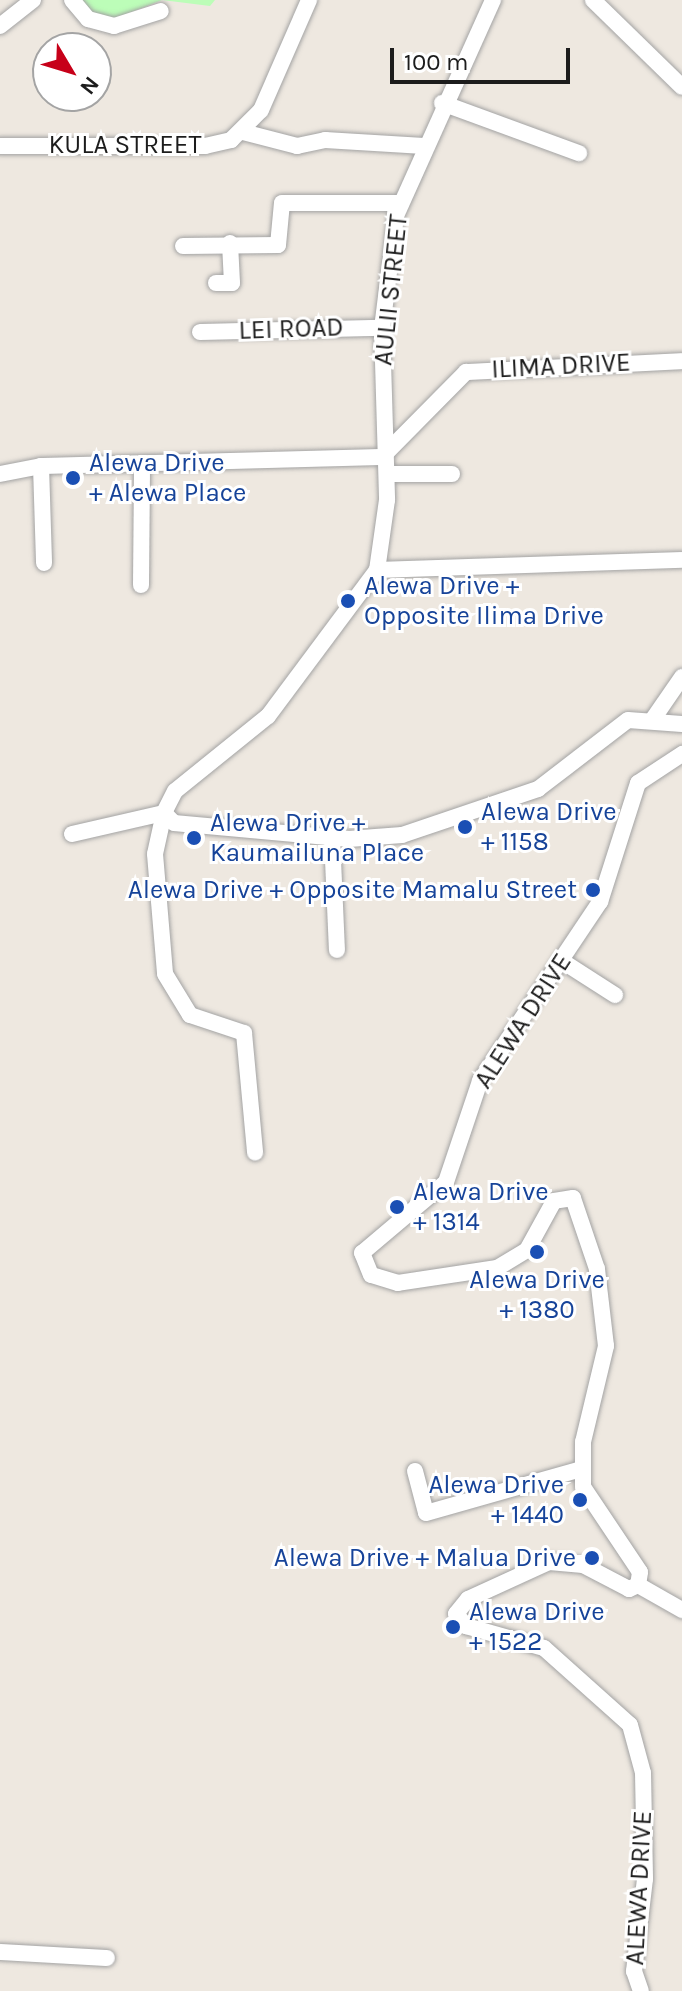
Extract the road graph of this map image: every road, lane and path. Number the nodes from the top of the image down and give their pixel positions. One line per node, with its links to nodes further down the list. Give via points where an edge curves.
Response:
1 (33, 0): 7 (street)
2 (72, 0): 6 (street, via 88,19 114,26)
3 (309, 0): 10 (street, via 261,110)
4 (493, 0): 9 (street, AULII STREET)
5 (593, 0): 8 (street)
6 (161, 11)
7 (0, 26)
8 (682, 87)
9 (442, 103): 12 (street, AULII STREET); 13 (street)
10 (243, 132): 11 (street, KULA STREET, via 205,146); 12 (street, via 297,146 325,140)
11 (0, 146)
12 (424, 146): 14 (street, AULII STREET)
13 (579, 153)
14 (401, 203): 15 (street, via 282,203 278,245); 18 (street, AULII STREET)
15 (230, 243): 16 (street); 17 (street, via 232,283)
16 (183, 246)
17 (216, 283)
18 (382, 328): 19 (street, LEI ROAD); 21 (street, AULII STREET)
19 (200, 332)
20 (682, 361): 21 (street, ILIMA DRIVE, via 466,372)
21 (382, 457): 22 (street); 25 (street)
22 (142, 464): 23 (street); 30 (street)
23 (41, 466): 24 (street); 28 (street)
24 (0, 474)
25 (387, 474): 26 (street); 29 (street)
26 (452, 474)
27 (682, 560): 29 (street)
28 (44, 563)
29 (377, 570): 35 (street, via 268,716 175,791)
30 (141, 585)
31 (682, 677): 32 (street)
32 (653, 719): 33 (street); 37 (street, via 610,727 519,798 402,835)
33 (682, 724)
34 (682, 754): 39 (street, ALEWA DRIVE, via 638,783 600,902)
35 (164, 813): 36 (street); 37 (street, via 174,823); 41 (street, via 155,854 165,974 190,1015 244,1033)
36 (72, 834)
37 (332, 837): 38 (street)
38 (337, 950)
39 (562, 961): 40 (street); 42 (street, ALEWA DRIVE, via 480,1081 446,1182 362,1253 371,1275 398,1283 497,1268 527,1250 554,1201 573,1198 597,1269 606,1346)
40 (615, 995)
41 (255, 1152)
42 (582, 1469): 43 (street, via 426,1513); 44 (street, ALEWA DRIVE, via 589,1502 640,1572)
43 (415, 1471)
44 (638, 1585): 45 (street); 48 (street, ALEWA DRIVE, via 629,1589 583,1565 549,1562 468,1599 456,1614 466,1626 544,1648 630,1725 643,1773 645,1879 634,1971)
45 (682, 1610)
46 (0, 1952): 47 (street)
47 (107, 1958)
48 (641, 1991)

